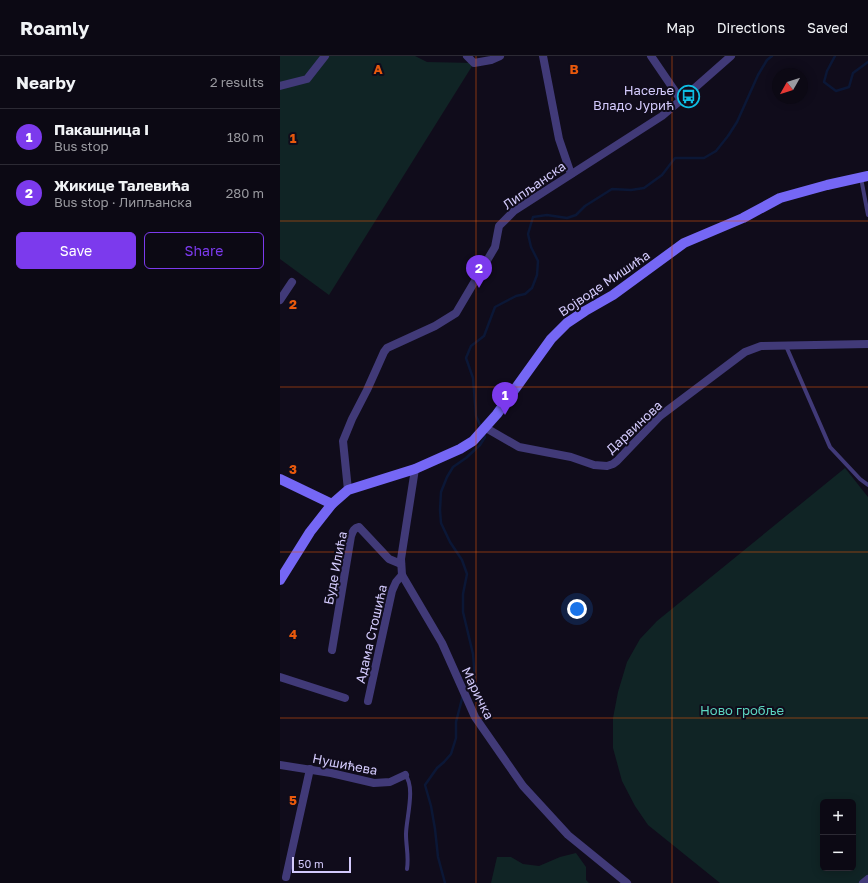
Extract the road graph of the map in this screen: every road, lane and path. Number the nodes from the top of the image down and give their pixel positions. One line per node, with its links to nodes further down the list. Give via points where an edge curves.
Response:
1 (325, 56): 7 (street, via 307,79)
2 (467, 56): 3 (street, via 474,63)
3 (500, 56)
4 (543, 56): 9 (street, via 559,139)
5 (651, 56): 8 (street)
6 (731, 56): 8 (street, Липљанска)
7 (280, 86)
8 (681, 100): 9 (street, Липљанска, via 656,120)
9 (571, 174): 20 (street, Липљанска, via 514,211 500,226 495,247 456,313 435,326 387,348 384,352 343,441)
10 (865, 177): 11 (lane); 16 (street, Војводе Мишића, via 780,198 743,218 684,244 613,295 567,323 551,339)
11 (868, 215)
12 (292, 282): 13 (street)
13 (280, 300)
14 (868, 344): 15 (street, Дарвинова)
15 (786, 346): 16 (street, Дарвинова, via 761,346 745,352 660,416 617,461 607,466 519,447); 19 (lane, via 830,447)
16 (488, 426): 17 (street, Војводе Мишића, via 473,441 460,449)
17 (415, 469): 20 (street, Војводе Мишића); 22 (street, Маричка)
18 (280, 479): 21 (street)
19 (868, 485)
20 (348, 490): 21 (street, Војводе Мишића)
21 (332, 504): 24 (street, Војводе Мишића, via 310,532)
22 (401, 564): 23 (street, Маричка); 25 (street, Буде Илића, via 388,559 359,527 353,530)
23 (402, 575): 28 (street, Адама Стошића, via 392,591); 35 (street, Маричка, via 442,643 474,717 523,786 568,835)
24 (280, 580)
25 (332, 650)
26 (280, 677): 27 (street)
27 (345, 698)
28 (368, 701)
29 (280, 765): 30 (street, Нушићева)
30 (310, 769): 31 (street, Нушићева, via 374,783 390,782); 33 (street)
31 (405, 775): 32 (lane, via 409,793)
32 (407, 869)
33 (286, 877)
34 (868, 879): 36 (street)
35 (627, 883)
36 (863, 883)

